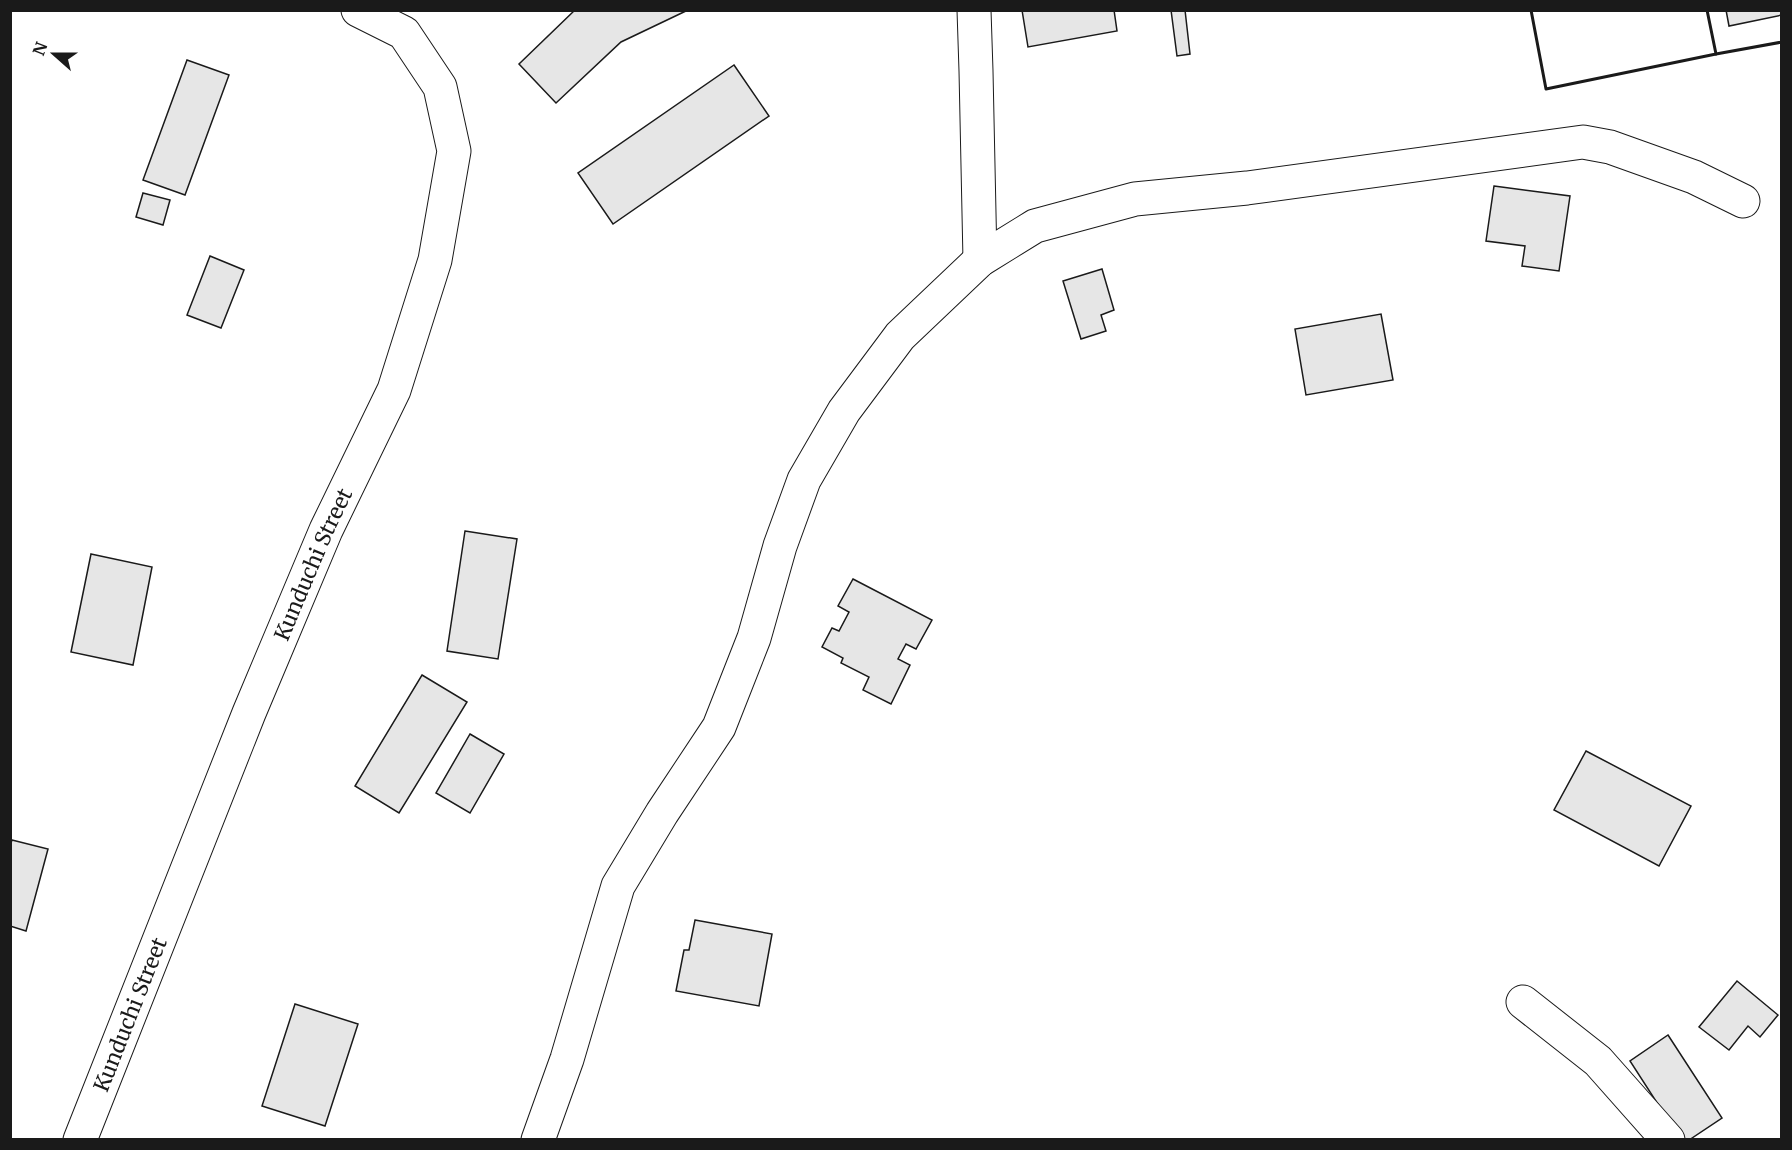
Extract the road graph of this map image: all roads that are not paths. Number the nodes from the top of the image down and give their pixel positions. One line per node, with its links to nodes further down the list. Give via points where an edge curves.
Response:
1 (358, 10): 6 (street, Kunduchi Street, via 405,33 440,87 454,151 435,260 394,390 326,530)
2 (974, 10): 4 (street)
3 (1743, 201): 4 (street, via 1694,177 1610,147 1583,142 1247,188 1135,199 1035,226)
4 (980, 260): 7 (street, via 900,336 844,411 804,480 754,638 719,727 618,886 567,1059)
5 (1523, 1002): 8 (street, via 1598,1060)
6 (80, 1140)
7 (538, 1140)
8 (1668, 1140)

